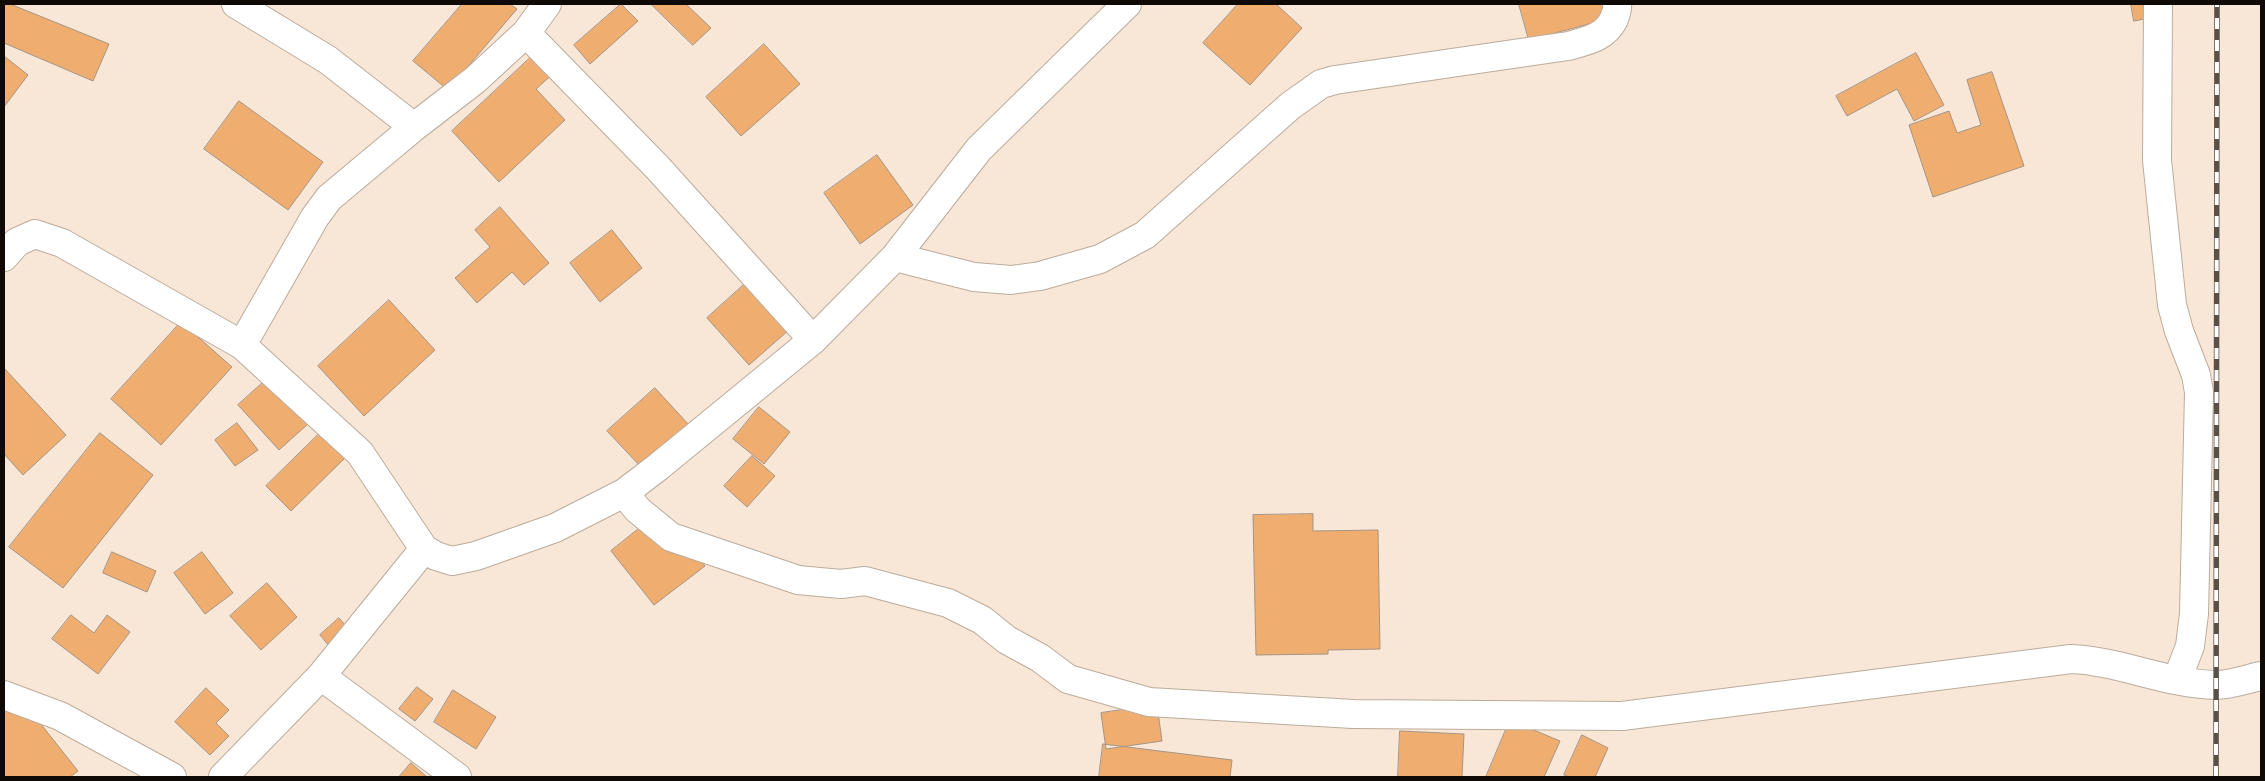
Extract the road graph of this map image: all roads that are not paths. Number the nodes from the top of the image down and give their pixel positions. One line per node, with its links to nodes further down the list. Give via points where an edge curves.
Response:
1 (236, 4): 7 (street, via 328,60)
2 (546, 4): 6 (street)
3 (1127, 4): 9 (street, via 979,149)
4 (1617, 4): 9 (street, via 1610,28 1598,37 1568,46 1321,84 1290,106 1144,235 1100,258 1040,276 1011,280 974,276)
5 (2158, 4): 17 (street, via 2157,160 2172,305 2199,392 2194,614 2190,646)
6 (526, 34): 7 (street, via 475,80); 10 (street, via 658,168)
7 (414, 127): 11 (street, via 329,198)
8 (4, 257): 11 (street, via 17,242 35,234 62,242)
9 (895, 257): 10 (street)
10 (813, 340): 12 (street)
11 (242, 345): 13 (street, via 360,453)
12 (624, 493): 13 (street, via 555,528 476,556 452,561); 17 (street, via 638,510 671,538 798,580 841,584 866,581 948,603 982,620 1068,679 1149,702 1352,714 1622,716 2071,659 2092,660)
13 (424, 549): 15 (street)
14 (2261, 671): 16 (street)
15 (321, 676): 20 (street); 21 (street)
16 (2261, 676): 17 (street, via 2217,685)
17 (2177, 680)
18 (4, 695): 19 (street, via 60,716)
19 (172, 777)
20 (223, 777)
21 (457, 777)

